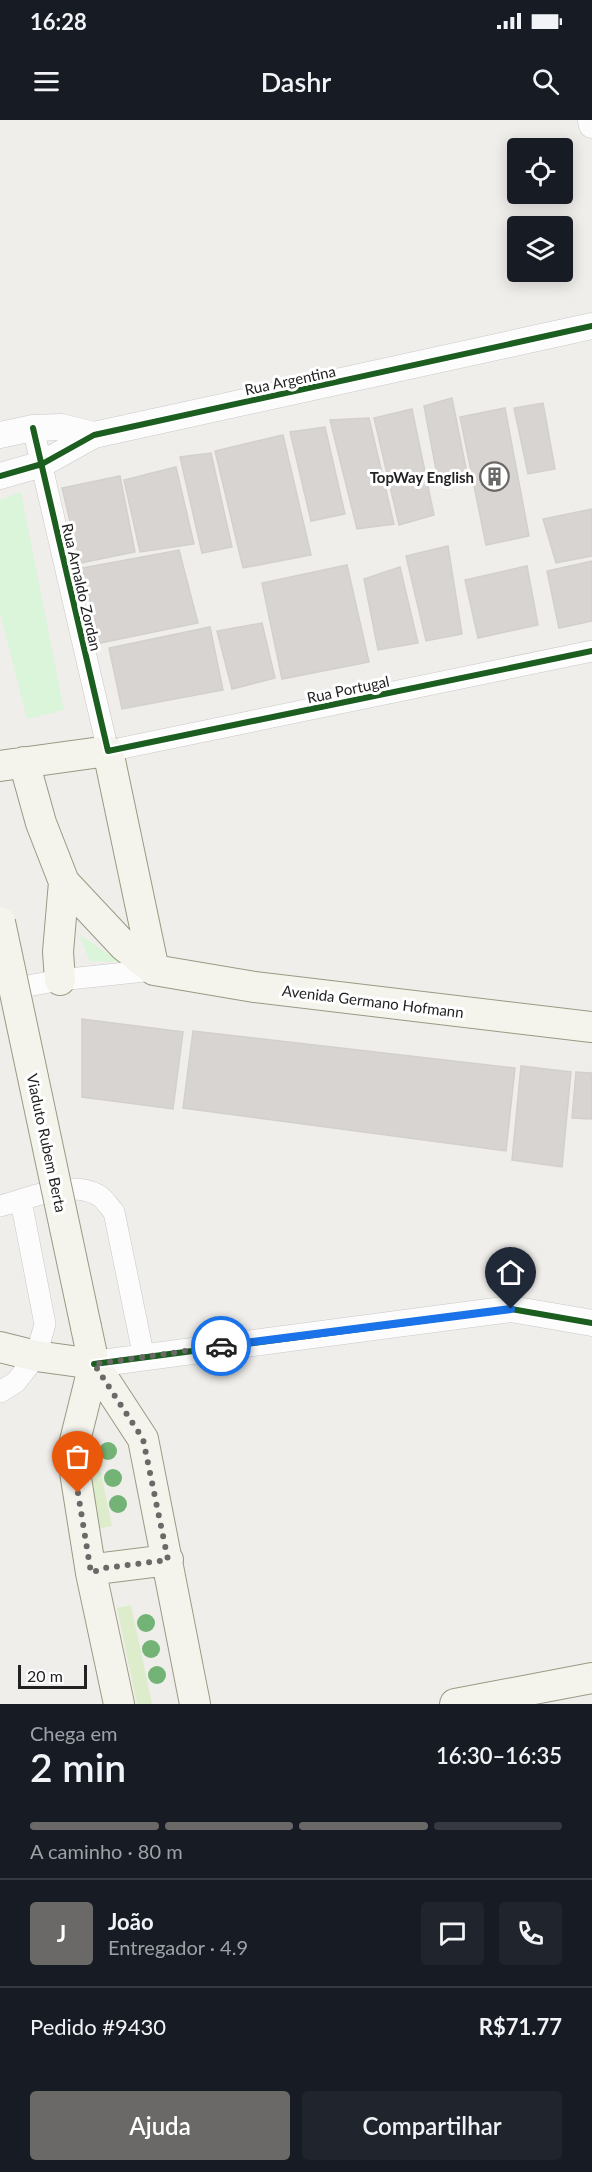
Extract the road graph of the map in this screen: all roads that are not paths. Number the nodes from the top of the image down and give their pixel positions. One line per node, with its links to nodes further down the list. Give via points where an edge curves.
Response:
1 (591, 120): 2 (street)
2 (592, 126)
3 (592, 326): 6 (street, Rua Argentina)
4 (33, 428): 5 (street, Rua Argentina); 6 (street, Rua Argentina, via 61,427); 7 (street, Rua Arnaldo Zordan)
5 (0, 435)
6 (94, 435): 7 (street, Rua Argentina)
7 (42, 464): 8 (street, Rua Argentina); 10 (street, Rua Arnaldo Zordan)
8 (0, 476)
9 (592, 651): 10 (street, Rua Portugal)
10 (108, 751): 11 (main road, Rua Portugal); 14 (main road, Rua Arnaldo Zordan)
11 (12, 764): 12 (main road)
12 (64, 882): 14 (main road, via 124,946); 15 (main road, via 58,952)
13 (0, 922): 24 (main road, Viaduto Rubem Berta, bridge)
14 (154, 970): 15 (street); 17 (main road, Avenida Germano Hofmann, via 254,987)
15 (60, 980): 16 (street)
16 (0, 991)
17 (592, 1027)
18 (21, 1201): 19 (street); 22 (street, via 45,1324); 23 (street, via 53,1191 82,1189 99,1195 114,1212)
19 (0, 1206)
20 (592, 1323): 23 (street, via 511,1309)
21 (0, 1347): 22 (main road)
22 (36, 1356): 24 (main road); 25 (street, via 16,1382)
23 (144, 1358): 24 (street)
24 (94, 1364): 26 (main road, via 143,1439); 27 (main road, via 72,1453)
25 (0, 1392)
26 (168, 1560): 27 (main road); 30 (main road)
27 (91, 1573): 29 (main road)
28 (592, 1678): 31 (main road)
29 (119, 1704)
30 (195, 1704)
31 (455, 1704)

